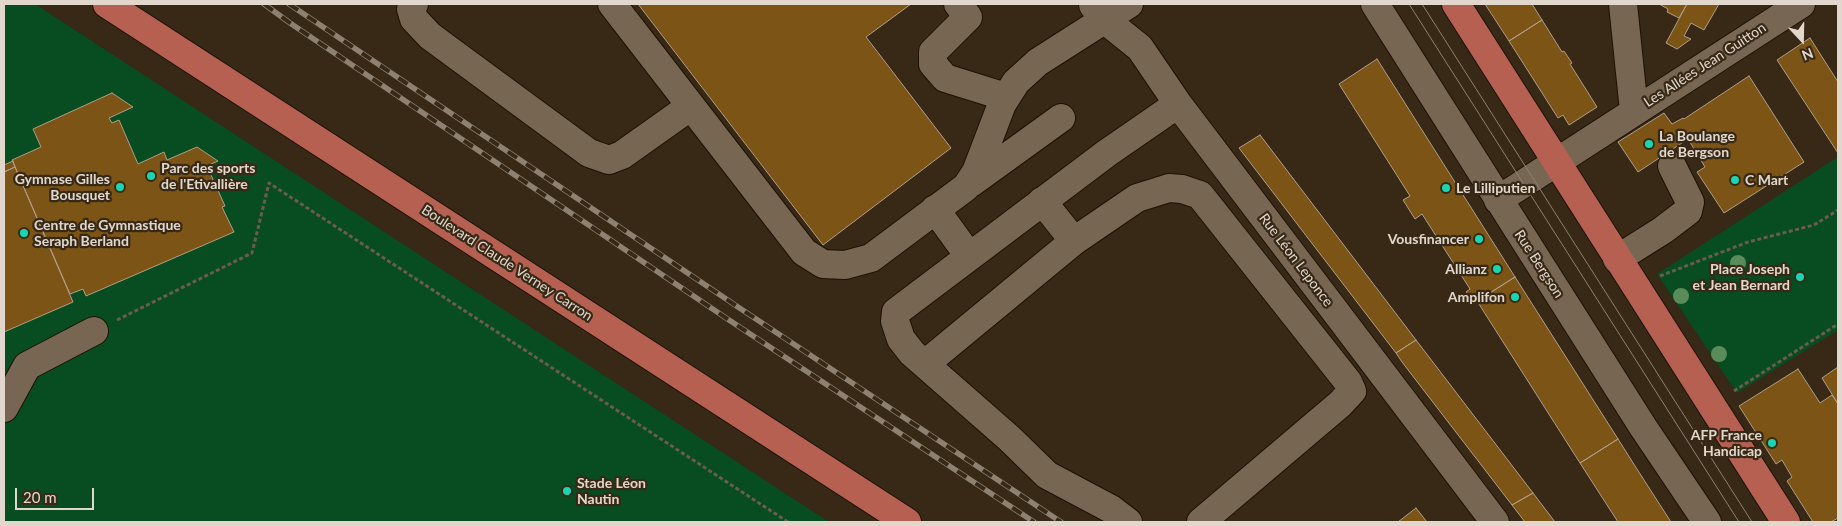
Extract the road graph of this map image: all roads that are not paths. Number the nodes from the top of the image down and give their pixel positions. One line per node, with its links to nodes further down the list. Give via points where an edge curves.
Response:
1 (107, 4): 28 (main road, Boulevard Claude Verney Carron)
2 (414, 4): 13 (street, via 411,9 414,19 430,36 589,153 609,160 622,155)
3 (612, 4): 13 (street)
4 (1129, 4): 10 (street)
5 (1375, 4): 19 (street, Rue Bergson)
6 (1456, 4): 16 (main road)
7 (1623, 4): 14 (street, Les Allées Jean Guitton)
8 (1801, 4): 14 (street, Les Allées Jean Guitton)
9 (971, 8): 11 (street, via 933,52 933,64 945,78)
10 (1098, 11): 11 (street, via 1016,82); 12 (street, Rue Léon Leponce, via 1140,48)
11 (1006, 97): 18 (street, via 976,172)
12 (1178, 104): 20 (street); 31 (street, Rue Léon Leponce)
13 (691, 106): 21 (street, via 804,252 824,264 845,265 871,258)
14 (1634, 111): 16 (street, Les Allées Jean Guitton)
15 (1061, 118): 18 (street)
16 (1556, 162): 19 (street, Les Allées Jean Guitton); 24 (main road)
17 (1672, 166): 24 (street, via 1690,202 1688,211)
18 (966, 187): 21 (street)
19 (1498, 200): 32 (street, Rue Bergson)
20 (1042, 201): 22 (street); 23 (street)
21 (936, 209): 23 (street)
22 (1074, 241): 26 (street); 30 (street, via 1137,198 1169,188 1200,195 1348,382 1352,392 1340,404)
23 (969, 256): 26 (street, via 896,312 895,321 901,339)
24 (1617, 259): 33 (main road)
25 (94, 331): 27 (street, via 27,366)
26 (925, 364): 29 (street, via 1048,475 1111,509)
27 (4, 408)
28 (907, 522)
29 (1128, 522)
30 (1201, 522)
31 (1495, 522)
32 (1707, 522)
33 (1786, 522)

